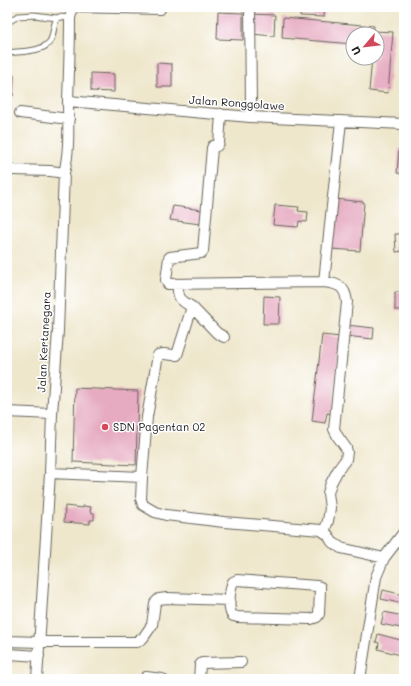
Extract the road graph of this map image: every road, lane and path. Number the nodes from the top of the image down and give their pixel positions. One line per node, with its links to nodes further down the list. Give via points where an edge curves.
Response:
1 (250, 7): 10 (street)
2 (160, 9): 3 (street)
3 (72, 11): 4 (lane); 7 (street, Jalan Kertanegara)
4 (57, 18): 5 (lane, via 18,16); 6 (lane, via 52,38 47,44 38,50)
5 (7, 24)
6 (7, 52)
7 (68, 101): 9 (street, Jalan Ronggolawe); 11 (street, Jalan Kertanegara)
8 (20, 114): 11 (street)
9 (221, 114): 10 (street, Jalan Ronggolawe); 17 (street, via 219,143 212,148 203,251 169,258 166,282)
10 (250, 117): 12 (street, Jalan Ronggolawe)
11 (69, 119): 15 (street, Jalan Kertanegara)
12 (341, 121): 13 (street, Jalan Ronggolawe); 16 (street)
13 (404, 124)
14 (7, 167): 15 (street, via 12,170)
15 (64, 173): 21 (street, Jalan Kertanegara)
16 (324, 282): 17 (street); 24 (street, via 342,288 348,302 334,429 347,452 346,459 328,493 330,508)
17 (178, 284): 18 (street, via 178,296)
18 (192, 307): 19 (street); 23 (street, via 178,355 158,356 147,416)
19 (224, 337)
20 (7, 412): 21 (street)
21 (52, 414): 22 (street, Jalan Kertanegara)
22 (50, 473): 23 (street); 29 (street, Jalan Kertanegara)
23 (142, 477): 24 (street, via 143,505 155,512)
24 (324, 532): 26 (street, via 341,548)
25 (404, 532): 26 (street)
26 (384, 558): 37 (street, via 376,577)
27 (230, 600): 27 (street, via 231,586 237,580 317,586 320,587 320,614 311,619 237,617 231,612); 29 (street, via 159,599 155,603 152,625 137,642)
28 (7, 641): 29 (street)
29 (39, 642): 31 (street, Jalan Kertanegara)
30 (8, 654): 31 (street)
31 (38, 656): 34 (street, Jalan Kertanegara)
32 (241, 662): 36 (street, via 202,663)
33 (146, 677): 35 (street)
34 (37, 679)
35 (162, 679)
36 (199, 679)
37 (360, 679)

